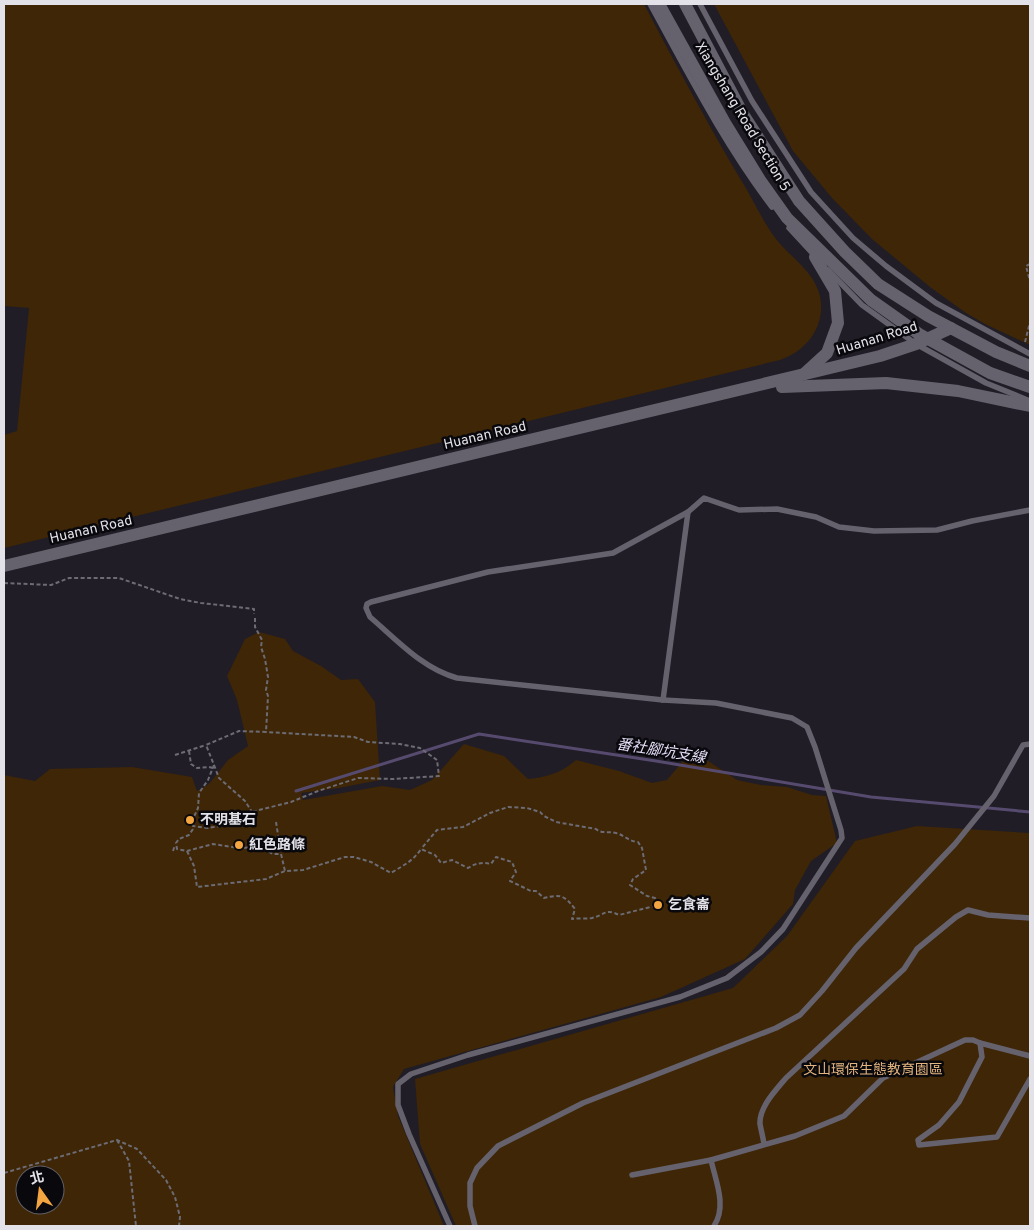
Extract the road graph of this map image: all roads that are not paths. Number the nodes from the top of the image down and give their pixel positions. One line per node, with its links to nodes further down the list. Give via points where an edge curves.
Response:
1 (650, 4): 5 (lane, Xiangshang Road Section 5, via 717,126 753,182 781,220)
2 (659, 4): 8 (street, Xiangshang Road Section 5, via 725,123 787,218 871,300)
3 (685, 4): 7 (street, Xiangshang Road Section 5, via 743,114 799,201 878,284)
4 (700, 4): 6 (lane, Xiangshang Road Section 5, via 752,101 811,192 853,238 886,266)
5 (815, 257): 8 (lane, Xiangshang Road Section 5, via 862,305); 11 (street, via 835,290 838,323 827,353)
6 (968, 321): 7 (lane, Huanan Road); 9 (lane, Xiangshang Road Section 5)
7 (951, 328): 8 (street, Huanan Road); 10 (street, Xiangshang Road Section 5)
8 (922, 341): 11 (street, Huanan Road, via 880,356); 12 (street, Xiangshang Road Section 5, via 990,373); 14 (lane, Xiangshang Road Section 5, via 986,383)
9 (1030, 354)
10 (1030, 366)
11 (802, 376): 13 (street, Huanan Road)
12 (1030, 387)
13 (738, 391): 15 (street, via 886,383); 18 (street, Huanan Road)
14 (1030, 400)
15 (1030, 406)
16 (1030, 510): 17 (lane, via 937,530 874,531 839,527 816,517 777,509 739,510 704,498)
17 (688, 512): 19 (lane); 19 (lane, via 613,553 488,572 371,602 366,608 370,617 403,645 445,675)
18 (4, 566)
19 (664, 700): 28 (lane, via 716,703 792,718 807,727 816,747 842,838 783,928 761,952 727,978 680,997 460,1058 411,1074 398,1084 398,1105)
20 (1030, 744): 29 (lane, via 1023,745 994,796 955,844 856,948 800,1016 583,1103 498,1146 477,1168 470,1182 470,1206)
21 (1030, 918): 25 (lane, via 968,910 917,949 904,969 772,1094 760,1122)
22 (980, 1043): 23 (lane); 24 (lane, via 982,1057 959,1102 939,1125 918,1140 919,1144 997,1138); 25 (lane, via 965,1040 883,1078 844,1116 795,1136)
23 (1030, 1056)
24 (1030, 1079)
25 (764, 1144): 26 (lane)
26 (711, 1160): 27 (lane); 30 (lane, via 722,1205)
27 (632, 1176)
28 (450, 1226)
29 (475, 1226)
30 (714, 1226)

